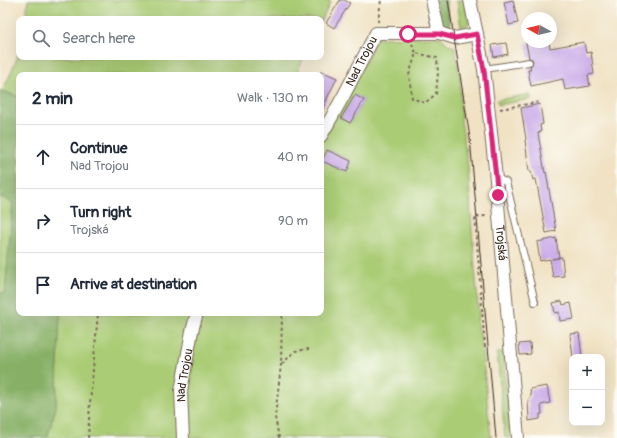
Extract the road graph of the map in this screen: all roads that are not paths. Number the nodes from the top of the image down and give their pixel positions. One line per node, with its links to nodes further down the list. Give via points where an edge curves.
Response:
1 (432, 0): 3 (street)
2 (470, 0): 4 (street, Trojská)
3 (439, 34): 4 (street, Nad Trojou, via 455,38); 7 (street, Nad Trojou, via 376,33)
4 (477, 34): 6 (street, Trojská)
5 (530, 62): 6 (lane)
6 (484, 70): 8 (street, Trojská)
7 (324, 131)
8 (496, 178): 9 (lane, via 506,182); 12 (street, Trojská)
9 (535, 302)
10 (196, 316): 11 (street, Nad Trojou, via 181,391)
11 (183, 438)
12 (518, 438)

